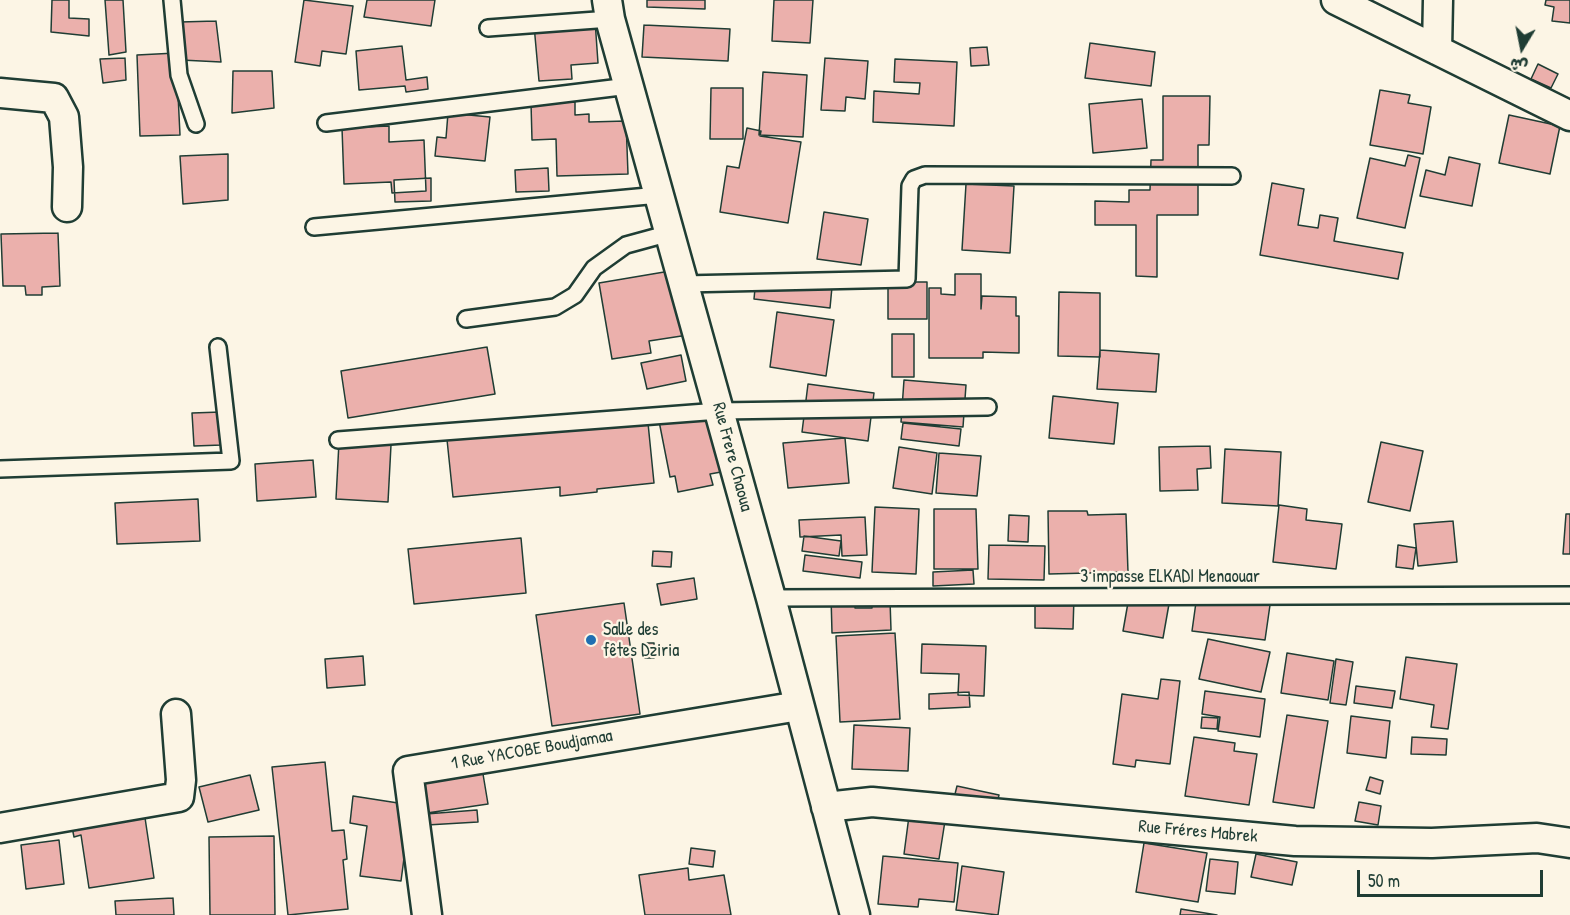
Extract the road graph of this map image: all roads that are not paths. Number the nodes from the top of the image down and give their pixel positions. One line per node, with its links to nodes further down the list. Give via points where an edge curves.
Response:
1 (172, 0): 11 (lane, via 179,75)
2 (1336, 0): 6 (street)
3 (1438, 0): 6 (street)
4 (608, 9): 5 (lane); 7 (street, Rue Frere Chaoua)
5 (488, 28)
6 (1437, 50): 9 (street)
7 (629, 86): 10 (lane); 13 (street, Rue Frere Chaoua)
8 (0, 93): 14 (street, via 54,99 64,117)
9 (1570, 116)
10 (326, 123)
11 (196, 124)
12 (1232, 176): 17 (lane, via 925,175 914,179 910,186 907,279)
13 (659, 195): 15 (lane); 16 (street, Rue Frere Chaoua)
14 (67, 207)
15 (314, 227)
16 (670, 233): 17 (street, Rue Frere Chaoua); 18 (lane, via 626,245 594,268 575,295 555,307)
17 (684, 284): 21 (street, Rue Frere Chaoua)
18 (466, 319)
19 (218, 347): 23 (lane, via 231,461)
20 (988, 407): 21 (lane)
21 (719, 411): 22 (lane); 25 (street, Rue Frere Chaoua)
22 (339, 440)
23 (0, 469)
24 (1570, 595): 25 (lane, 3 impasse ELKADI Menaouar)
25 (771, 598): 26 (street, Rue Frere Chaoua)
26 (799, 705): 28 (street, Rue Frere Chaoua); 31 (street, 1 Rue YACOBE Boudjamaa, via 408,771)
27 (176, 714): 29 (street, via 179,797)
28 (826, 807): 30 (street, Rue Fréres Mabrek, via 872,802 1295,841 1432,843 1537,838); 32 (street, Rue Frere Chaoua)
29 (0, 828)
30 (1570, 843)
31 (427, 915)
32 (855, 915)

